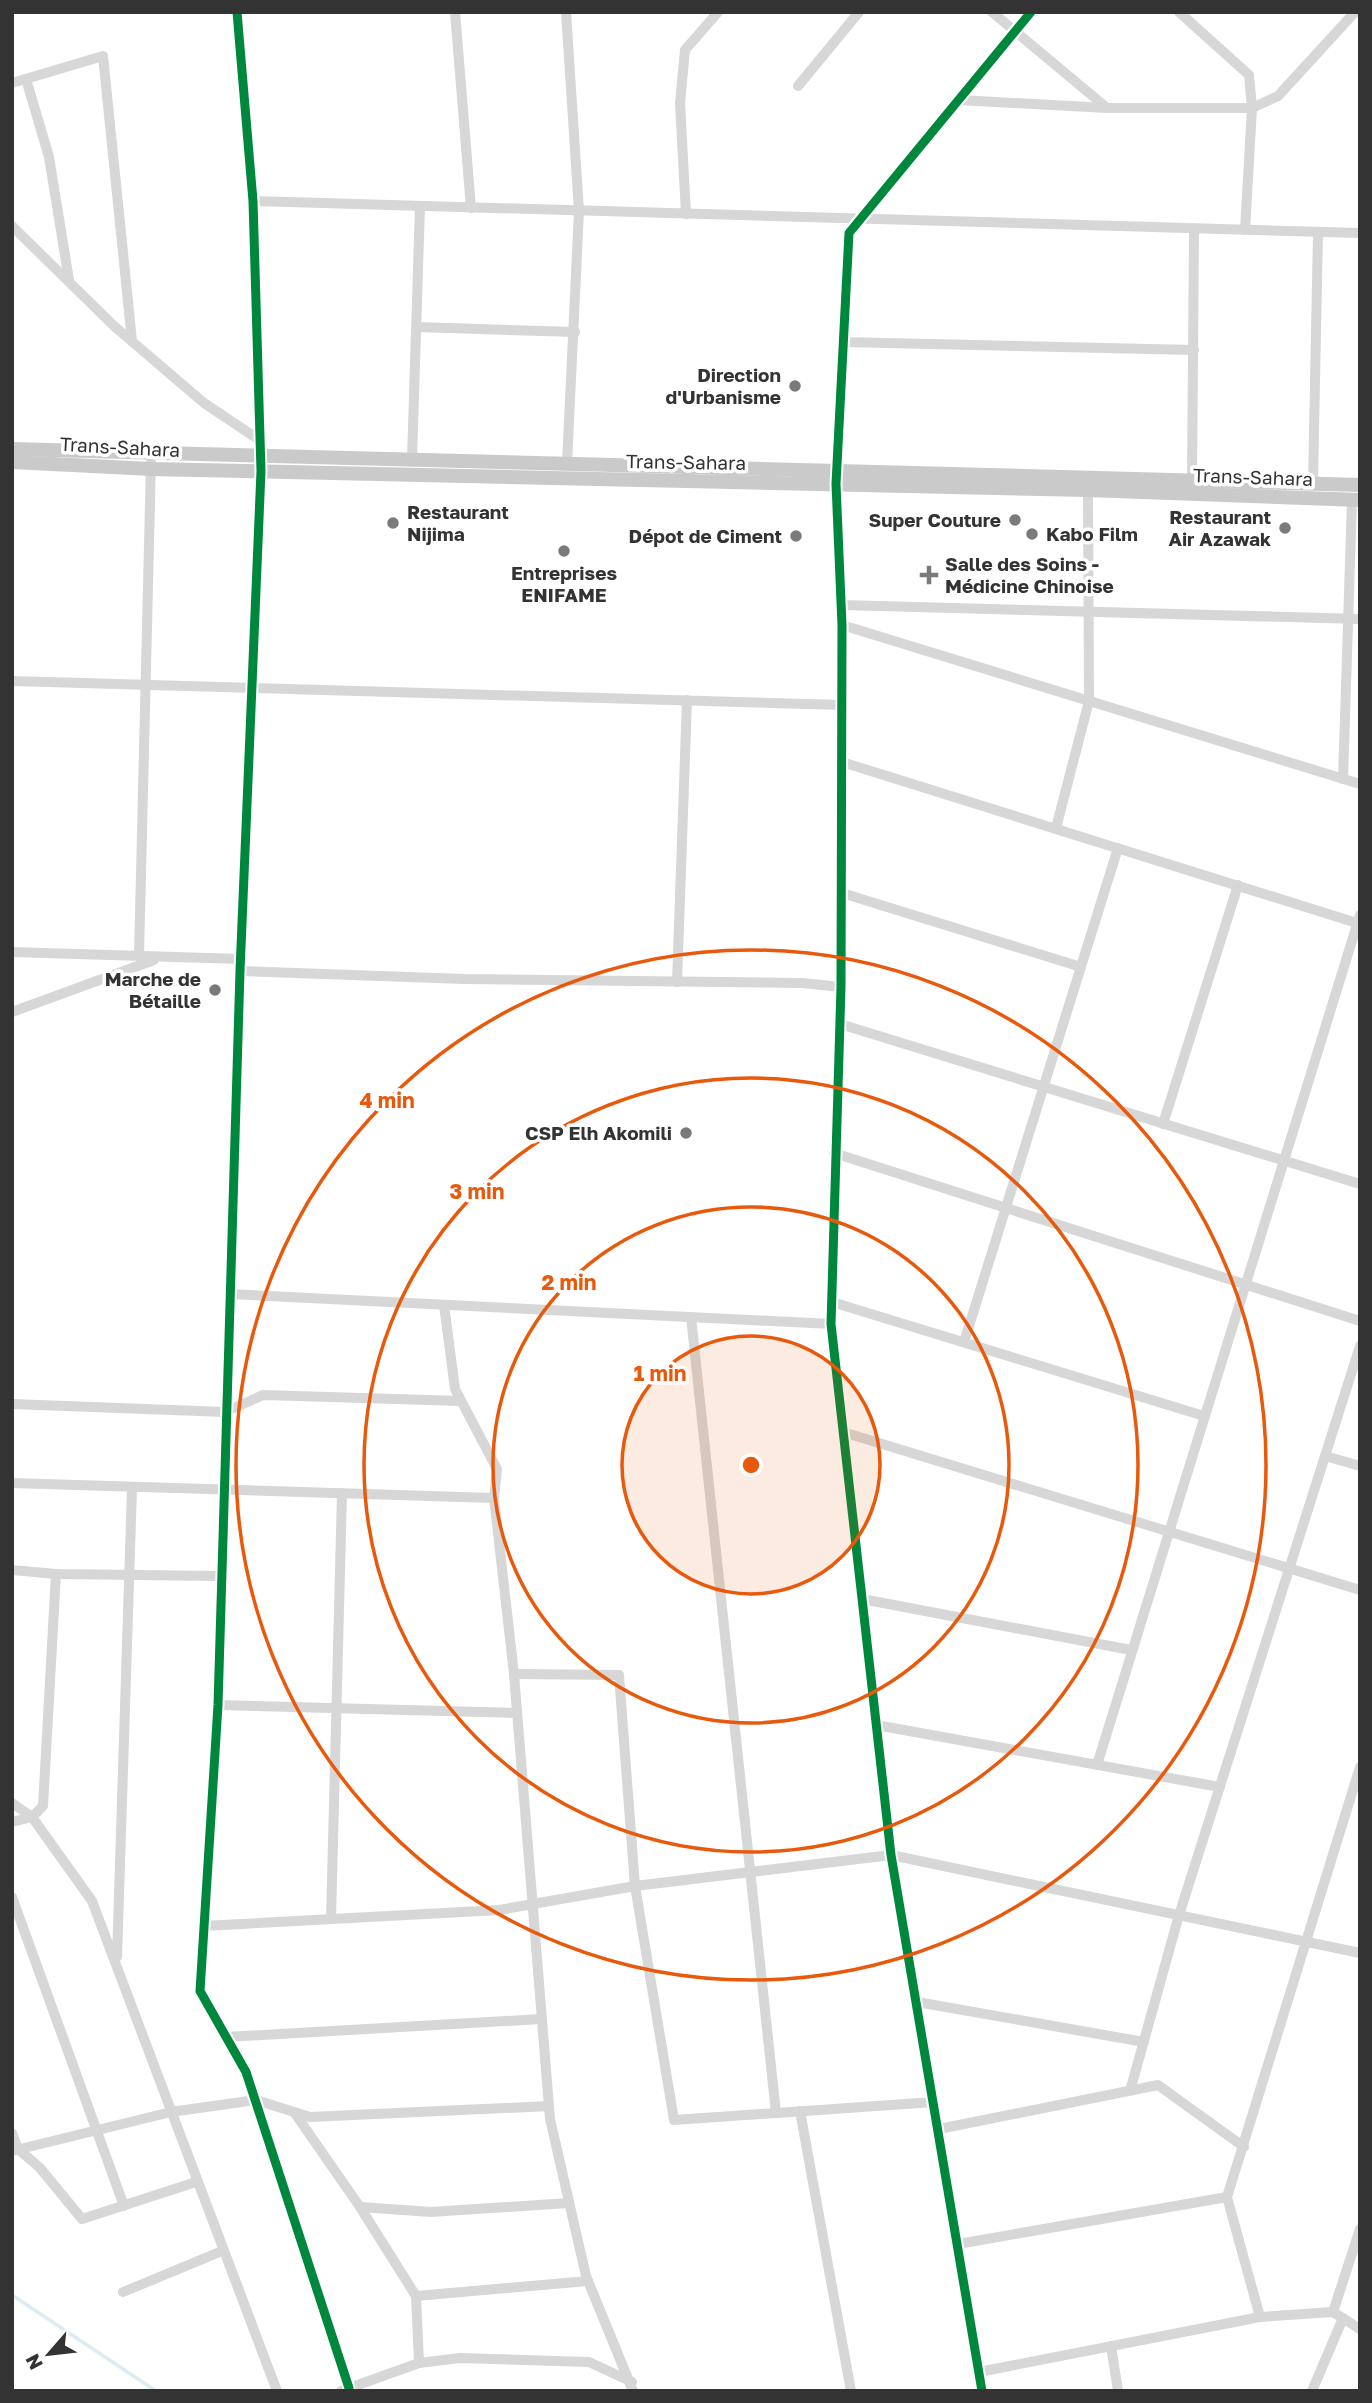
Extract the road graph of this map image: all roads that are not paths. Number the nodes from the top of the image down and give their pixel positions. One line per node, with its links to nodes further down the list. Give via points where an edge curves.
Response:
1 (237, 12): 17 (street)
2 (455, 12): 19 (street)
3 (566, 12): 20 (street)
4 (718, 12): 21 (street, via 685,50 680,103)
5 (859, 12): 13 (street)
6 (992, 12): 10 (street)
7 (1031, 12): 10 (street)
8 (1179, 12): 16 (street, via 1249,75)
9 (1355, 12): 16 (street, via 1278,96)
10 (1015, 32): 14 (street); 15 (street)
11 (26, 79): 12 (street); 28 (street, via 49,157); 31 (street, via 103,56)
12 (12, 83)
13 (798, 86)
14 (959, 100): 15 (street); 22 (street)
15 (1107, 108): 16 (street)
16 (1252, 108): 25 (street)
17 (253, 201): 18 (street); 34 (street)
18 (421, 206): 19 (street); 29 (street)
19 (471, 208): 20 (street)
20 (579, 211): 21 (street); 30 (street)
21 (686, 214): 22 (street)
22 (860, 219): 24 (street); 32 (street, via 849,233)
23 (12, 227): 28 (street)
24 (1194, 229): 25 (street); 33 (street)
25 (1245, 230): 26 (street)
26 (1318, 232): 27 (street); 43 (street)
27 (1360, 233)
28 (69, 280): 31 (street)
29 (417, 327): 30 (street); 36 (street)
30 (575, 332): 38 (street)
31 (132, 341): 34 (street, via 204,403)
32 (842, 342): 33 (street); 41 (street)
33 (1194, 350): 42 (street)
34 (258, 439): 39 (street)
35 (14, 451): 37 (main road, Trans-Sahara); 37 (main road, Trans-Sahara, via 30,462)
36 (412, 459): 38 (main road, Trans-Sahara); 40 (main road, Trans-Sahara)
37 (151, 462): 39 (main road, Trans-Sahara); 53 (street)
38 (567, 463): 41 (main road, Trans-Sahara)
39 (260, 464): 40 (main road, Trans-Sahara); 54 (street)
40 (357, 466): 41 (main road, Trans-Sahara)
41 (837, 477): 42 (main road, Trans-Sahara); 45 (main road, Trans-Sahara); 47 (street)
42 (1192, 480): 43 (main road, Trans-Sahara)
43 (1313, 483): 44 (main road, Trans-Sahara)
44 (1360, 485)
45 (1088, 490): 46 (main road, Trans-Sahara); 48 (street)
46 (1356, 500): 49 (street)
47 (841, 605): 48 (street); 51 (street)
48 (1089, 612): 49 (street); 56 (street)
49 (1347, 618): 50 (street); 59 (street)
50 (1360, 619)
51 (842, 625): 56 (street); 57 (street)
52 (12, 681): 53 (street)
53 (144, 685): 54 (street); 67 (street)
54 (252, 688): 55 (street); 69 (street)
55 (687, 701): 57 (street); 71 (street)
56 (1089, 701): 59 (street); 61 (street)
57 (842, 705): 58 (street)
58 (842, 762): 61 (street); 64 (street)
59 (1343, 779): 60 (street)
60 (1360, 784)
61 (1056, 828): 62 (street)
62 (1118, 848): 63 (street); 70 (street)
63 (1238, 886): 65 (street); 76 (street)
64 (842, 893): 70 (street); 72 (street)
65 (1359, 920): 78 (street)
66 (12, 952): 67 (street)
67 (139, 956): 68 (street)
68 (162, 956): 69 (street); 73 (street)
69 (241, 965): 71 (street, via 464,979); 82 (street)
70 (1081, 967): 75 (street)
71 (677, 982): 72 (street)
72 (841, 986): 74 (street)
73 (12, 1012)
74 (840, 1024): 75 (street); 77 (street)
75 (1044, 1087): 76 (street); 80 (street)
76 (1163, 1124): 78 (street)
77 (834, 1153): 80 (street); 83 (street)
78 (1283, 1161): 79 (street); 81 (street)
79 (1360, 1184)
80 (1006, 1208): 81 (street); 88 (street)
81 (1245, 1284): 86 (street); 93 (street)
82 (229, 1294): 84 (street); 92 (street)
83 (832, 1302): 87 (street); 88 (street)
84 (444, 1305): 85 (street); 90 (street, via 455,1389)
85 (691, 1317): 87 (street); 123 (street)
86 (1360, 1321)
87 (831, 1324): 94 (street)
88 (964, 1342): 93 (street)
89 (1360, 1346): 95 (street)
90 (461, 1401): 92 (street, via 263,1395); 101 (street, via 497,1469)
91 (12, 1404): 92 (street)
92 (225, 1412): 99 (street)
93 (1204, 1416): 102 (street)
94 (844, 1432): 102 (street); 109 (street)
95 (1325, 1456): 96 (street); 103 (street)
96 (1360, 1466)
97 (12, 1483): 98 (street)
98 (132, 1488): 99 (street); 106 (street)
99 (223, 1489): 100 (street); 107 (street)
100 (342, 1493): 101 (street); 113 (street)
101 (494, 1498): 111 (street)
102 (1168, 1531): 103 (street); 110 (street)
103 (1289, 1568): 108 (street); 118 (street)
104 (12, 1570): 105 (street)
105 (56, 1574): 106 (street); 120 (street, via 43,1806)
106 (128, 1576): 107 (street); 132 (street)
107 (221, 1576): 112 (street)
108 (1360, 1590)
109 (862, 1599): 110 (street); 115 (street)
110 (1131, 1650): 116 (street)
111 (514, 1674): 114 (street); 124 (street, via 619,1675)
112 (218, 1705): 113 (street); 129 (street)
113 (336, 1708): 114 (street); 128 (street)
114 (517, 1713): 126 (street)
115 (876, 1725): 116 (street); 122 (street)
116 (1097, 1765): 118 (street)
117 (1360, 1767): 130 (street)
118 (1220, 1787): 127 (street)
119 (12, 1803): 120 (street)
120 (32, 1817): 121 (street); 132 (street, via 92,1901)
121 (12, 1822)
122 (891, 1856): 123 (street); 127 (street); 133 (street)
123 (751, 1872): 124 (street); 144 (street)
124 (635, 1886): 126 (street); 144 (street, via 674,2120)
125 (12, 1897): 146 (street)
126 (531, 1905): 128 (street); 134 (street)
127 (1179, 1915): 130 (street); 136 (street)
128 (331, 1919): 129 (street)
129 (204, 1926): 135 (street, via 200,1991)
130 (1306, 1942): 131 (street); 148 (street)
131 (1360, 1953)
132 (117, 1962): 142 (street)
133 (917, 2002): 136 (street); 139 (street)
134 (541, 2019): 135 (street); 140 (street)
135 (226, 2037): 138 (street)
136 (1144, 2042): 137 (street)
137 (1130, 2091): 145 (street); 148 (street, via 1158,2085)
138 (256, 2100): 142 (street); 143 (street); 168 (street)
139 (934, 2102): 141 (street); 145 (street)
140 (548, 2106): 143 (street, via 310,2117); 152 (street)
141 (800, 2111): 144 (street); 170 (street)
142 (171, 2112): 146 (street); 150 (street)
143 (294, 2112): 154 (street)
144 (776, 2113)
145 (939, 2129): 156 (street)
146 (96, 2130): 149 (street); 153 (street)
147 (12, 2133): 149 (street)
148 (1244, 2147): 151 (street)
149 (15, 2150): 153 (street, via 40,2168 82,2219)
150 (196, 2182): 153 (street); 157 (street)
151 (1227, 2197): 156 (street); 162 (street)
152 (569, 2203): 154 (street, via 431,2212); 158 (street)
153 (124, 2206)
154 (360, 2207): 160 (street)
155 (1360, 2229): 161 (street)
156 (958, 2244): 166 (street)
157 (222, 2251): 159 (street); 169 (street)
158 (588, 2281): 160 (street); 167 (street)
159 (123, 2292)
160 (416, 2296): 165 (street)
161 (1338, 2315): 162 (street); 163 (street); 173 (street)
162 (1260, 2317): 164 (street)
163 (1360, 2329)
164 (1111, 2346): 166 (street); 172 (street)
165 (419, 2363): 167 (street, via 460,2357 589,2362); 168 (street)
166 (979, 2372): 171 (street)
167 (632, 2387)
168 (345, 2390)
169 (277, 2391)
170 (851, 2391)
171 (982, 2391)
172 (1118, 2391)
173 (1312, 2391)

